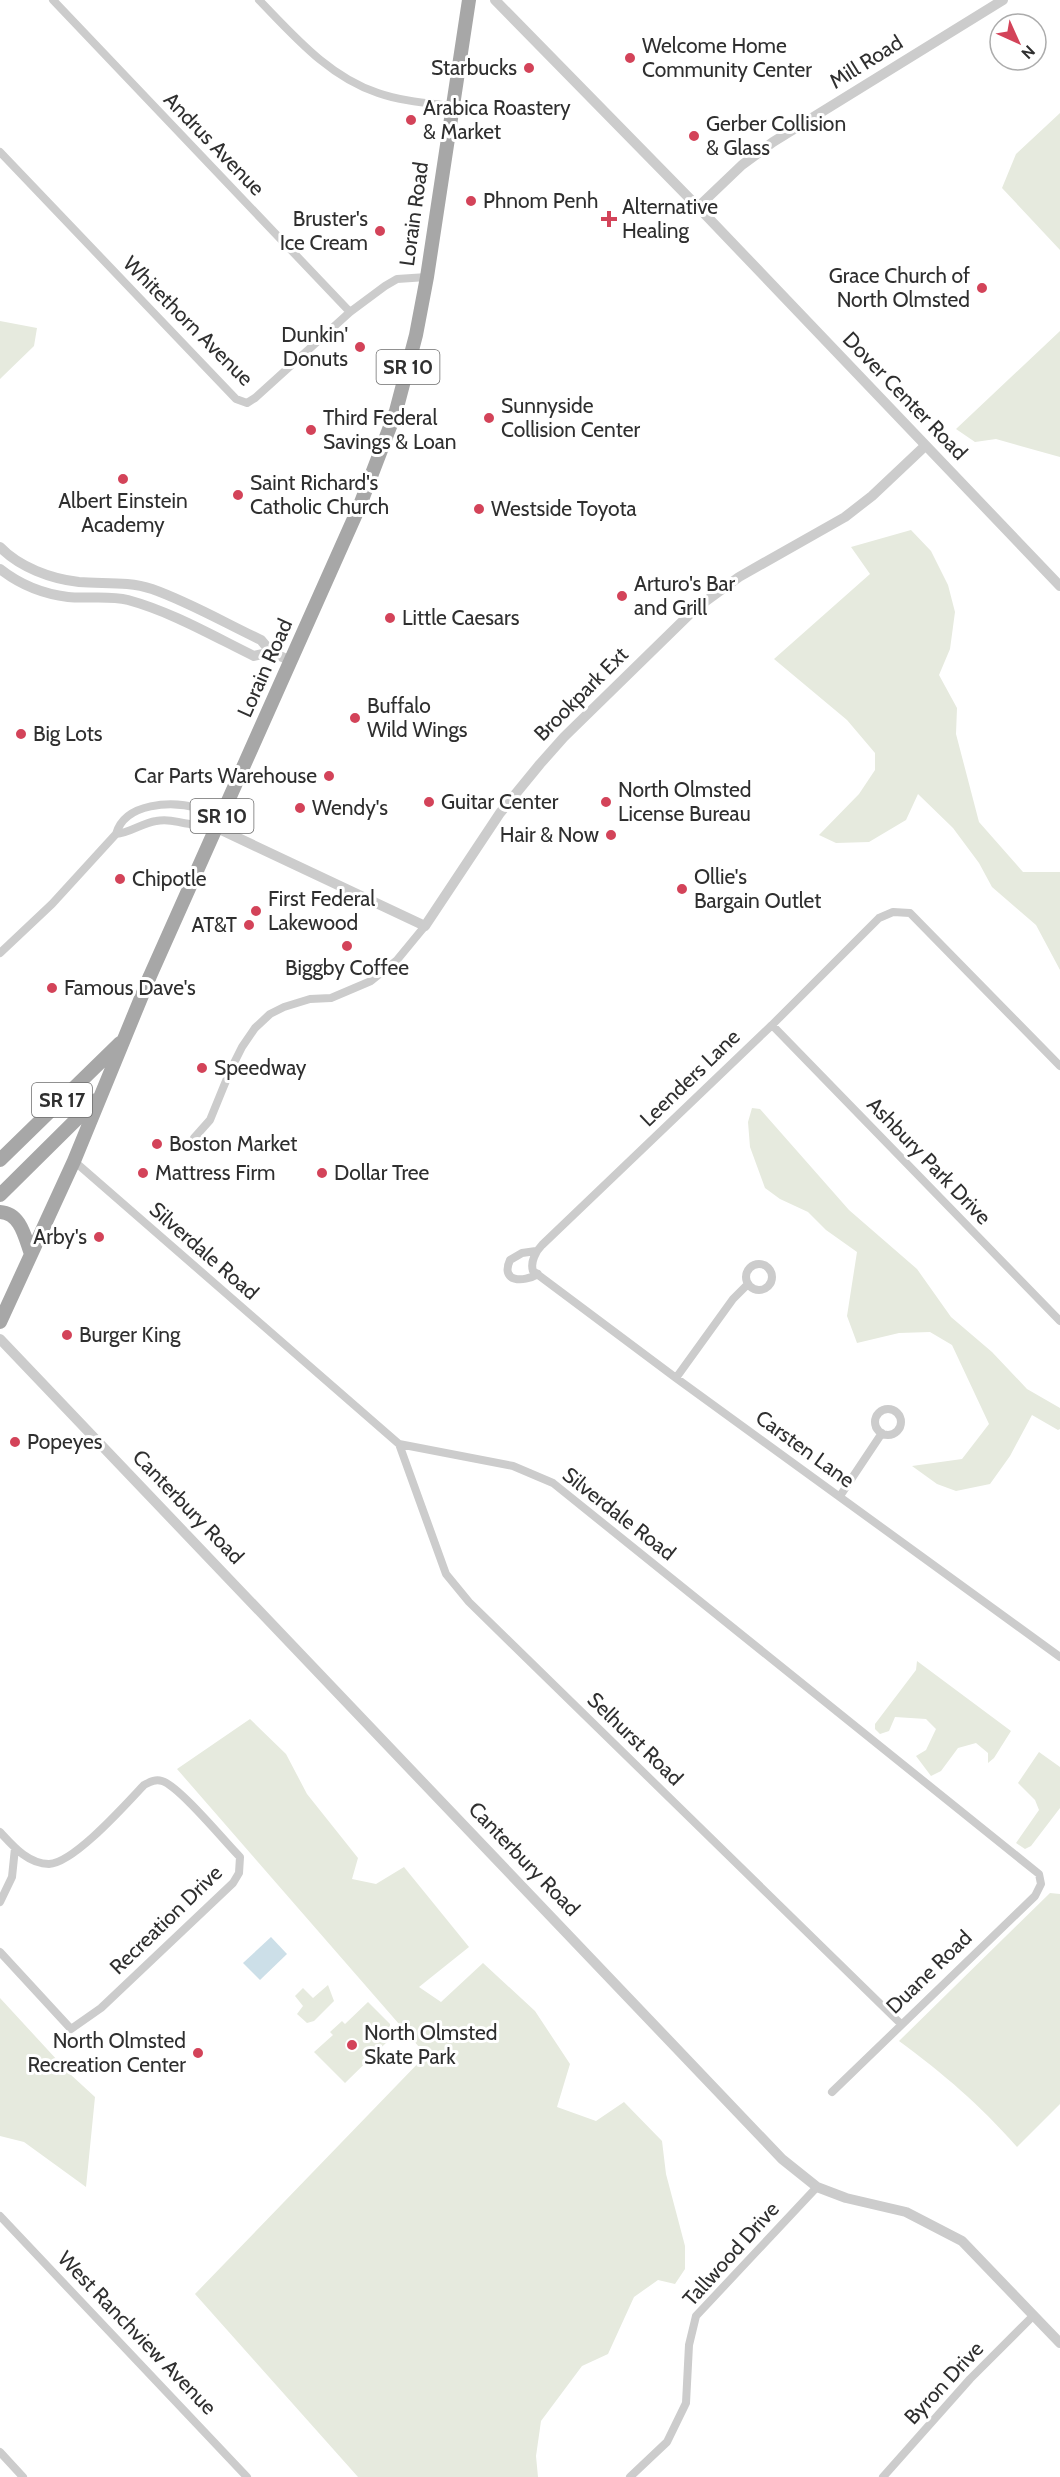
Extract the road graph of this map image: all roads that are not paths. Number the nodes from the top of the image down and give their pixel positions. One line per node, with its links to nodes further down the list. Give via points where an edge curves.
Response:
1 (53, 0): 10 (street, Andrus Avenue)
2 (259, 0): 6 (street, via 327,66 355,84 406,100)
3 (469, 0): 6 (main road, Lorain Road / SR 10)
4 (495, 0): 8 (street, Dover Center Road)
5 (1003, 0): 8 (street, Mill Road, via 773,142)
6 (451, 106): 9 (main road, Lorain Road / SR 10)
7 (0, 152): 10 (street, Whitethorn Avenue, via 241,402 255,398)
8 (698, 207): 11 (street, Dover Center Road)
9 (426, 277): 10 (street, Whitethorn Avenue, via 397,279); 16 (main road, Lorain Road / SR 10, via 396,411 360,505)
10 (350, 312)
11 (925, 446): 14 (street, Dover Center Road); 20 (street, Brookpark Ext, via 851,512 733,580 695,609 540,764 500,813)
12 (0, 547): 15 (street, via 34,570 64,580 119,583 153,590 261,640)
13 (0, 569): 15 (street, via 39,591 67,597 123,599 254,656)
14 (1060, 586)
15 (271, 652): 16 (street)
16 (291, 661): 18 (main road, Lorain Road / SR 10)
17 (204, 821): 18 (street); 19 (street, via 190,825 156,820); 19 (street, via 198,808 156,805 127,818 118,825)
18 (217, 828): 20 (street); 23 (main road, Lorain Road / SR 10)
19 (116, 834): 21 (street, via 52,904)
20 (425, 926): 26 (street, Brookpark Ext, via 397,960 371,981 352,991 327,999 305,1000 270,1014 248,1038 210,1120)
21 (0, 953)
22 (771, 1025): 24 (street, Leenders Lane, via 879,918 893,912 910,913); 31 (street, Leenders Lane); 35 (street, Ashbury Park Drive)
23 (123, 1039): 25 (main road, Lorain Road / SR 10); 27 (main road, SR 17)
24 (1060, 1066)
25 (100, 1096): 28 (main road, Lorain Road / SR 10); 29 (main road, SR 17)
26 (194, 1138)
27 (0, 1160)
28 (74, 1161): 32 (main road, Lorain Road / SR 10); 40 (street, Silverdale Road)
29 (0, 1195)
30 (0, 1212): 32 (main road, via 11,1215 20,1224)
31 (536, 1251): 33 (street); 33 (street, via 516,1255 508,1270 524,1281)
32 (31, 1254): 36 (main road, Lorain Road / SR 10)
33 (535, 1271): 38 (street, Carsten Lane)
34 (748, 1284): 38 (street)
35 (1060, 1321)
36 (0, 1322)
37 (0, 1340): 50 (street, Canterbury Road, via 782,2159)
38 (676, 1378): 41 (street, Carsten Lane)
39 (882, 1432): 41 (street)
40 (399, 1444): 45 (street, Silverdale Road, via 513,1466 553,1483); 48 (street, Selhurst Road, via 446,1574 469,1602)
41 (840, 1496): 42 (street, Carsten Lane)
42 (1060, 1657)
43 (0, 1832): 44 (street, Recreation Drive)
44 (15, 1848): 46 (street, via 12,1877); 47 (street, Recreation Drive, via 42,1863 52,1864 65,1858 90,1840 144,1785 158,1780 176,1791 240,1857 240,1873 108,2002 71,2030)
45 (1039, 1874): 48 (street, Duane Road, via 1041,1884 1035,1896)
46 (0, 1902)
47 (0, 1953)
48 (901, 2024): 49 (street, Duane Road)
49 (832, 2092)
50 (817, 2187): 52 (street, Canterbury Road, via 906,2212 962,2241); 57 (street, Tallwood Drive, via 696,2316 689,2345 686,2403 667,2442)
51 (0, 2216): 56 (street, West Ranchview Avenue)
52 (1033, 2316): 53 (street, Canterbury Road); 58 (street, Byron Drive, via 970,2379)
53 (1060, 2343)
54 (0, 2452): 55 (street)
55 (23, 2477)
56 (248, 2477)
57 (630, 2477)
58 (883, 2477)

